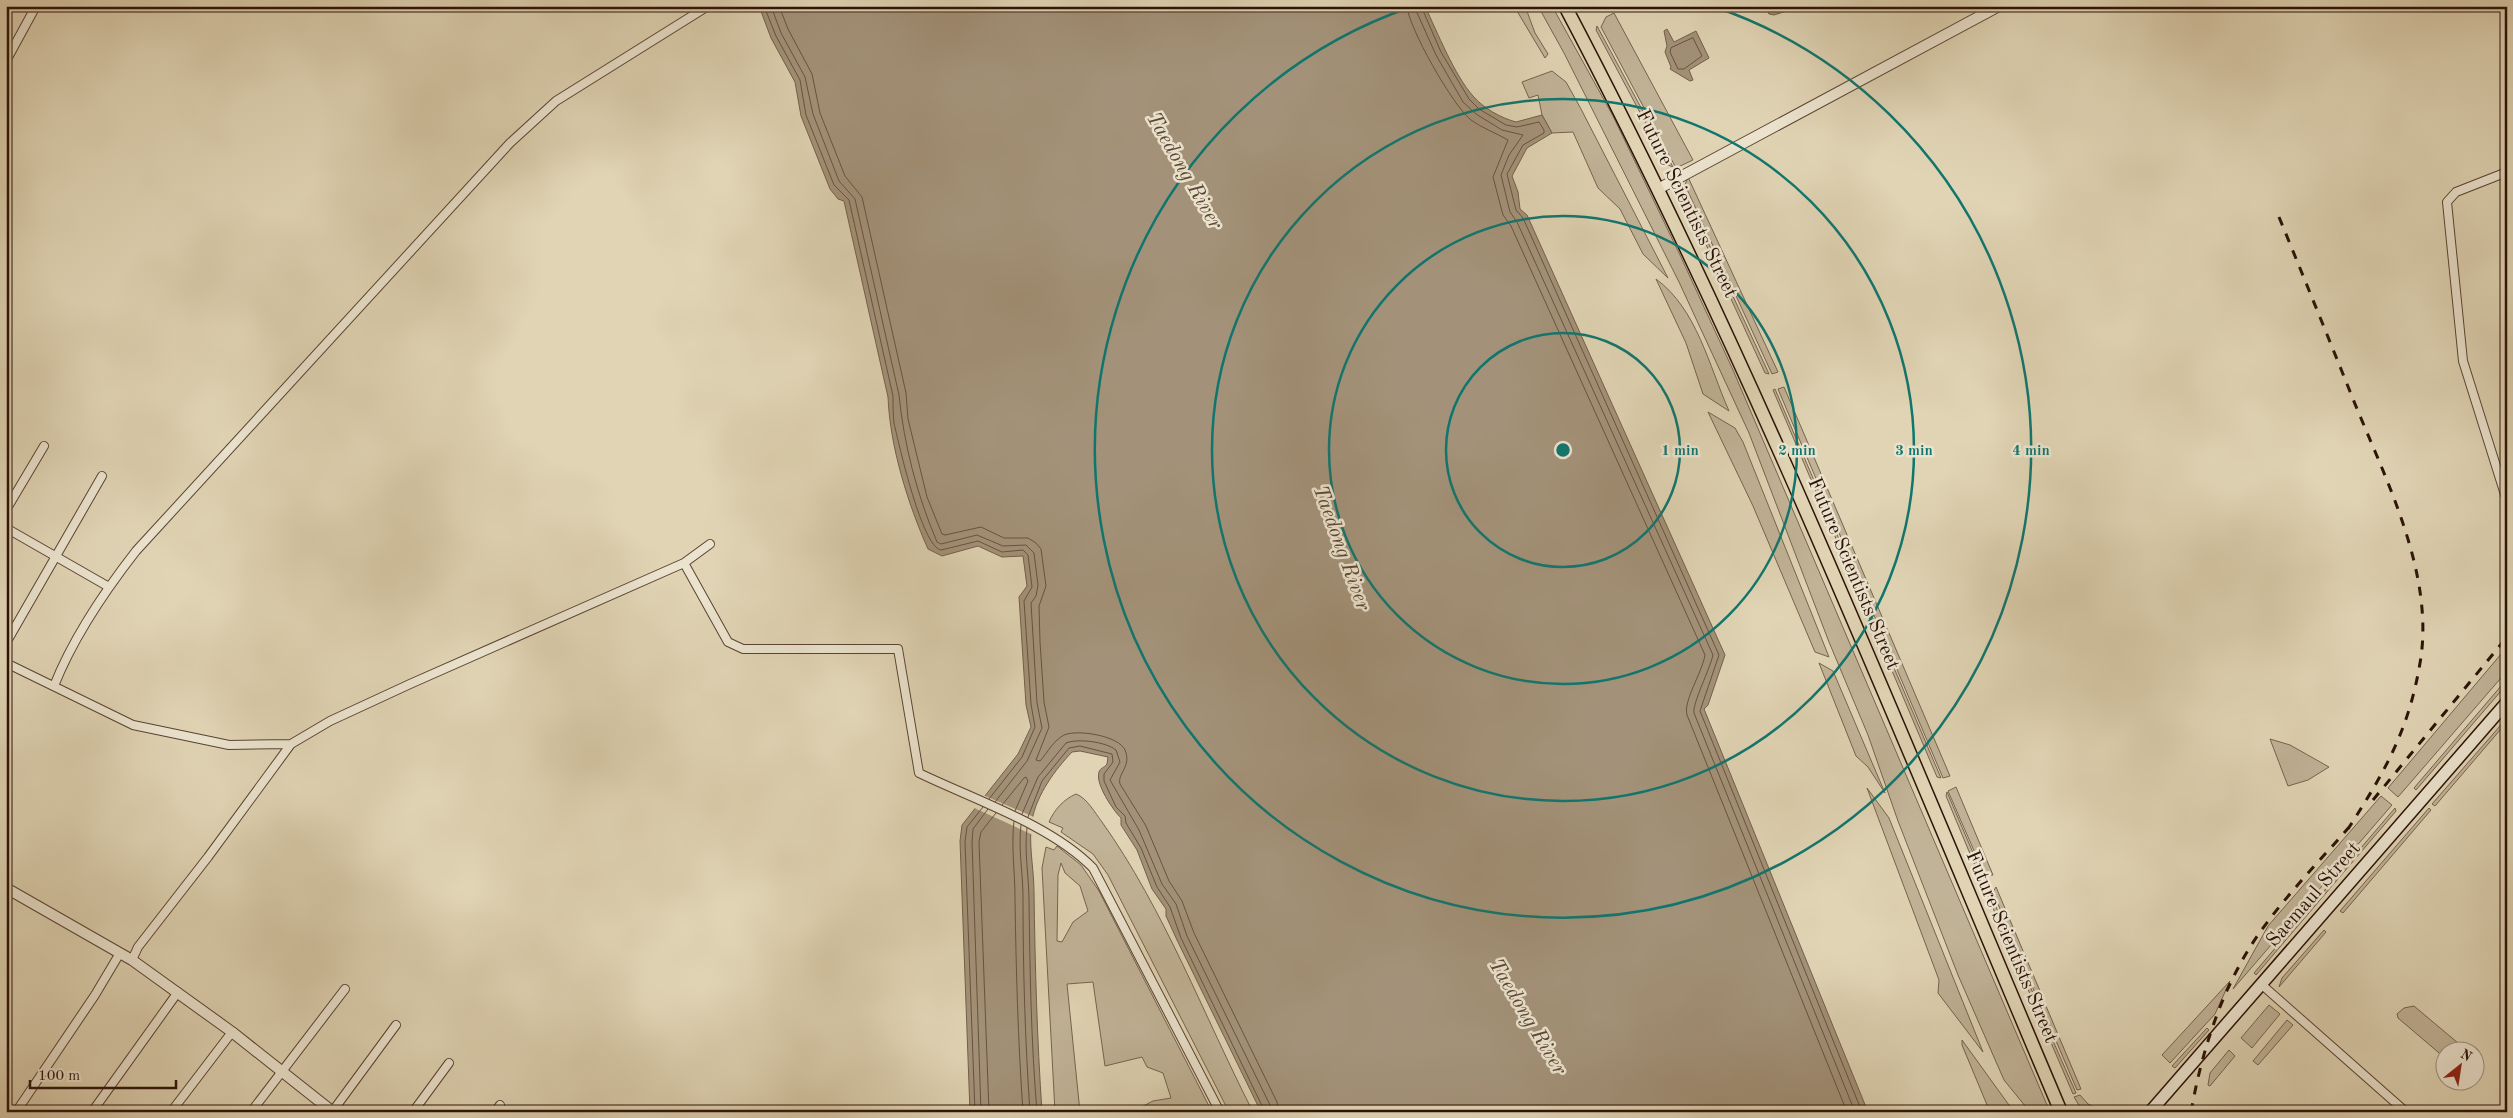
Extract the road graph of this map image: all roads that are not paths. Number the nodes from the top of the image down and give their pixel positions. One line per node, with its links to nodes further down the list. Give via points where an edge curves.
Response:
1 (36, 6): 5 (street)
2 (708, 6): 16 (street, via 556,101 510,143 136,551)
3 (1565, 6): 7 (main road, Future Scientists Street)
4 (1999, 6): 7 (street)
5 (6, 60)
6 (2507, 172): 10 (street, via 2456,192 2447,202 2463,361)
7 (1658, 188): 39 (main road, Future Scientists Street, via 1786,463)
8 (44, 446): 11 (street)
9 (102, 476): 14 (street)
10 (2507, 501)
11 (6, 510)
12 (6, 528): 14 (street)
13 (710, 544): 15 (street)
14 (55, 557): 16 (street); 17 (street)
15 (684, 563): 21 (street, via 410,684 330,721); 38 (street, via 728,642 743,650 898,649 919,773 1045,832 1074,850 1094,868)
16 (109, 587): 19 (street, via 63,662)
17 (6, 643)
18 (6, 663): 19 (street)
19 (54, 686): 21 (street, via 133,725 229,745)
20 (2507, 702): 25 (main road, Saemaul Street)
21 (291, 744): 24 (street, via 138,947)
22 (6, 888): 23 (street)
23 (120, 953): 24 (street); 32 (street)
24 (132, 960): 27 (street)
25 (2261, 984): 40 (main road, Saemaul Street); 41 (street)
26 (345, 989): 31 (street)
27 (178, 992): 29 (street); 33 (street)
28 (396, 1026): 36 (street)
29 (232, 1032): 31 (street); 34 (street)
30 (449, 1064): 37 (street)
31 (281, 1072): 35 (street); 36 (street)
32 (16, 1112)
33 (92, 1112)
34 (171, 1112)
35 (251, 1112)
36 (332, 1112)
37 (413, 1112)
38 (1220, 1112)
39 (2061, 1112)
40 (2150, 1112)
41 (2406, 1112)

